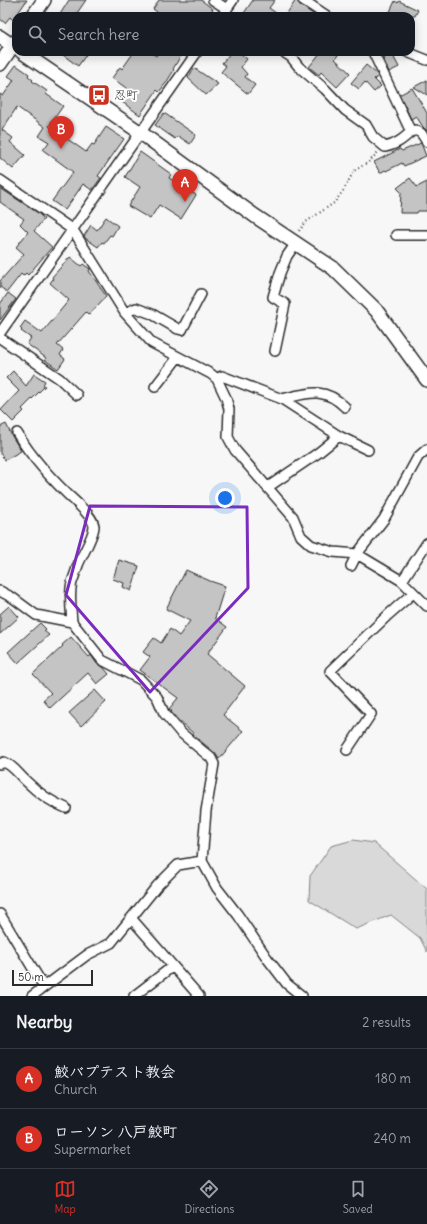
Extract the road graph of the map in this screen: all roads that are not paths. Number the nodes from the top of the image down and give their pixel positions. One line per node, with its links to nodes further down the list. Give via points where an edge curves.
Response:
1 (44, 0): 5 (street)
2 (213, 0): 6 (street)
3 (233, 0): 6 (street)
4 (303, 0): 7 (street)
5 (36, 12)
6 (224, 12)
7 (321, 12)
8 (0, 37): 9 (street)
9 (12, 43)
10 (12, 51): 17 (street)
11 (415, 55): 16 (street)
12 (31, 56): 19 (street)
13 (194, 56): 19 (street)
14 (290, 56): 18 (street, via 345,110 366,125 373,137 385,147 400,142)
15 (375, 56): 18 (street)
16 (427, 60)
17 (0, 64)
18 (411, 132): 20 (street, via 415,130 421,133)
19 (141, 133): 22 (street); 25 (street, via 255,216)
20 (427, 142)
21 (0, 180): 22 (street)
22 (73, 230): 27 (street); 28 (street)
23 (396, 235): 24 (street)
24 (427, 235)
25 (298, 237): 30 (street, via 287,256 273,297 285,304); 33 (street, via 376,310)
26 (201, 294): 27 (street, via 182,330 136,308)
27 (125, 312): 31 (street, via 152,343)
28 (0, 333)
29 (0, 338): 35 (street, via 60,379)
30 (275, 351)
31 (178, 357): 32 (street); 34 (street)
32 (217, 379): 36 (street, via 222,376); 42 (street, via 229,409 228,437 234,450)
33 (427, 380)
34 (155, 387)
35 (77, 395)
36 (282, 399): 37 (street, via 314,392 322,393); 39 (street)
37 (345, 407)
38 (17, 433): 50 (street, via 40,466 82,508 94,526 72,584)
39 (339, 436): 41 (street); 42 (street)
40 (427, 449): 44 (street, via 418,457 384,519)
41 (368, 450)
42 (268, 487): 44 (street, via 293,517 301,536 311,545 333,552)
43 (427, 543): 46 (street)
44 (357, 554): 45 (street); 46 (street)
45 (351, 566)
46 (402, 581): 48 (street)
47 (0, 592): 50 (street, via 13,598 36,616)
48 (413, 592): 49 (street); 51 (street, via 330,671 371,714)
49 (427, 606)
50 (72, 622): 54 (street, via 102,660 141,680 157,697 164,713 180,732 211,758 214,764 206,811)
51 (347, 750)
52 (0, 764): 53 (street, via 10,764 26,782 54,804)
53 (66, 808)
54 (202, 861): 56 (street, via 178,866 157,886); 61 (street, via 217,888 267,958 287,984)
55 (0, 914): 58 (street)
56 (131, 918): 57 (street); 58 (street, via 111,943 87,955)
57 (173, 966): 59 (street); 60 (street)
58 (38, 993)
59 (134, 996)
60 (199, 996)
61 (302, 996)

